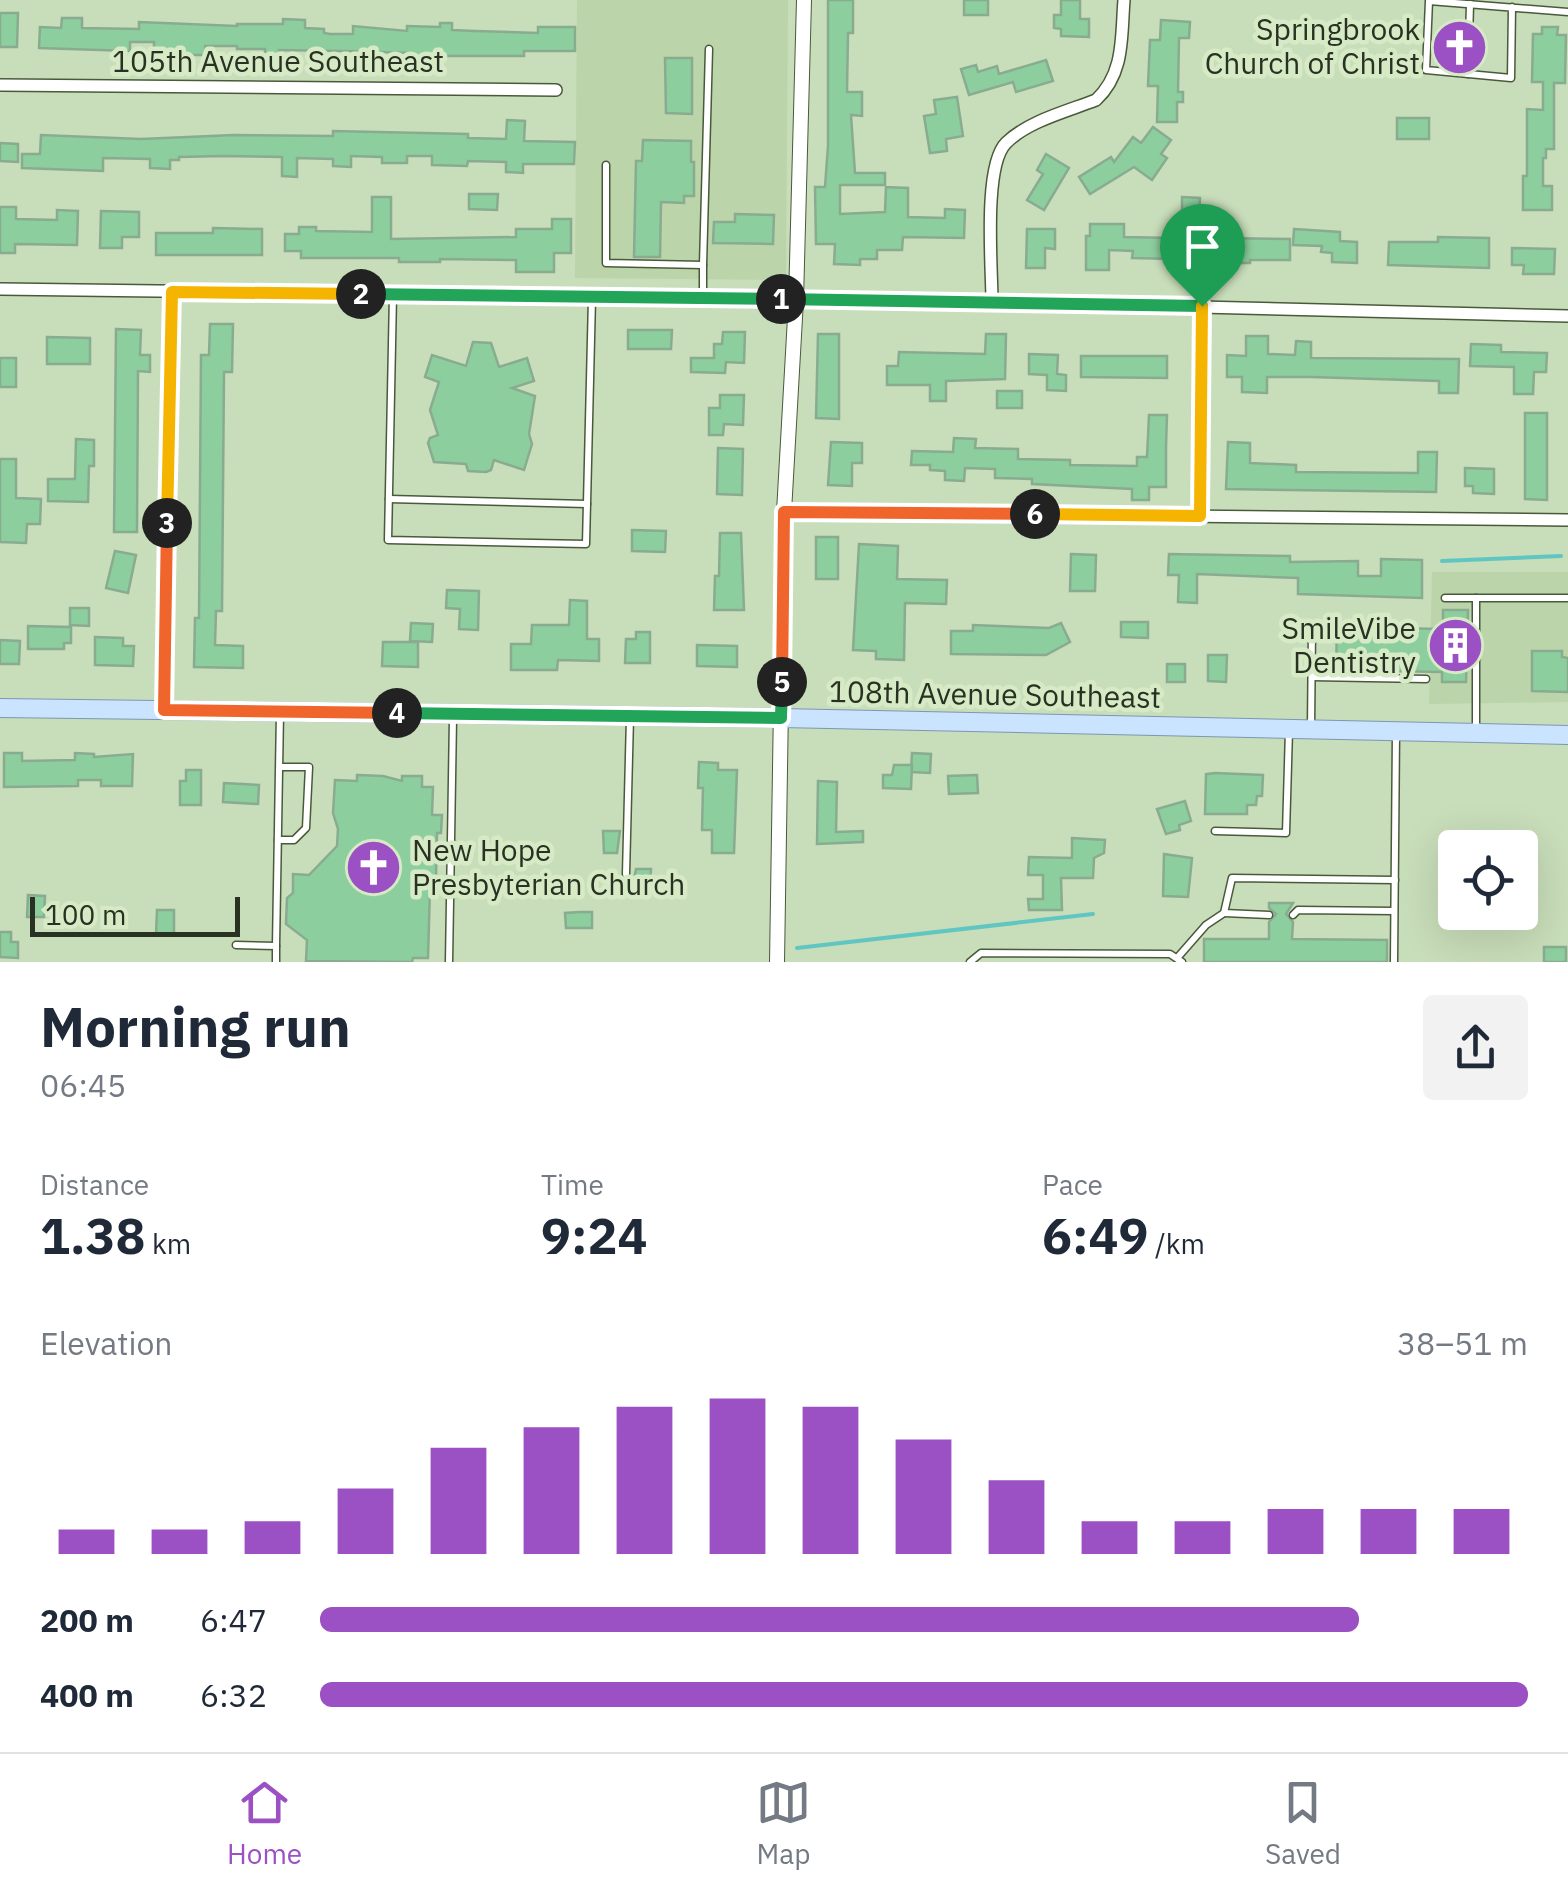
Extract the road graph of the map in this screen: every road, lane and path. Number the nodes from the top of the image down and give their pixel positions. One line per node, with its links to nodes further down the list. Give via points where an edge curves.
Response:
1 (804, 0): 17 (street)
2 (1124, 0): 18 (street, via 1119,66 1096,100 1019,133 1000,149)
3 (1470, 4): 4 (lane); 7 (lane); 7 (lane, via 1429,1 1426,70)
4 (1512, 7): 5 (lane); 7 (lane, via 1511,78)
5 (1568, 12)
6 (709, 48): 11 (lane)
7 (1468, 74)
8 (0, 85): 9 (street, 105th Avenue Southeast)
9 (556, 90)
10 (606, 165): 11 (lane, via 606,263)
11 (704, 265): 16 (lane)
12 (0, 289): 13 (street)
13 (172, 292): 14 (street); 33 (street)
14 (393, 295): 15 (street); 21 (lane)
15 (592, 297): 16 (street); 22 (lane)
16 (703, 298): 17 (street)
17 (796, 300): 18 (street); 23 (street)
18 (992, 302): 19 (street)
19 (1202, 306): 20 (street); 24 (street)
20 (1568, 316)
21 (389, 499): 22 (lane); 22 (lane, via 388,540 586,544)
22 (587, 504)
23 (784, 512): 24 (street); 37 (street)
24 (1200, 516): 25 (street)
25 (1568, 520)
26 (1445, 598): 27 (lane)
27 (1476, 598): 28 (lane); 41 (lane)
28 (1568, 598)
29 (1312, 628): 30 (lane)
30 (1312, 677): 31 (lane); 39 (lane)
31 (1426, 679)
32 (0, 708): 33 (main road, 108th Avenue Southeast)
33 (164, 710): 34 (main road, 108th Avenue Southeast)
34 (280, 711): 35 (main road, 108th Avenue Southeast); 43 (lane)
35 (453, 714): 36 (main road, 108th Avenue Southeast); 56 (lane)
36 (630, 716): 37 (main road, 108th Avenue Southeast); 46 (lane)
37 (781, 718): 38 (main road, 108th Avenue Southeast); 57 (street)
38 (1289, 728): 39 (main road, 108th Avenue Southeast); 44 (lane, via 1286,833)
39 (1311, 729): 40 (main road, 108th Avenue Southeast)
40 (1396, 731): 41 (main road, 108th Avenue Southeast); 47 (lane)
41 (1476, 732): 42 (main road, 108th Avenue Southeast)
42 (1568, 734)
43 (279, 767): 45 (lane); 45 (lane, via 309,767 306,828 294,840)
44 (1215, 831)
45 (278, 840): 53 (lane)
46 (626, 874)
47 (1394, 880): 48 (lane); 49 (lane, via 1232,878)
48 (1394, 911): 51 (lane); 59 (lane)
49 (1224, 913): 50 (lane); 54 (lane)
50 (1269, 914)
51 (1293, 915)
52 (236, 946): 53 (lane)
53 (276, 946): 55 (lane)
54 (1180, 959): 58 (lane, via 981,953)
55 (276, 962)
56 (449, 962)
57 (777, 962)
58 (970, 962)
59 (1394, 962)

